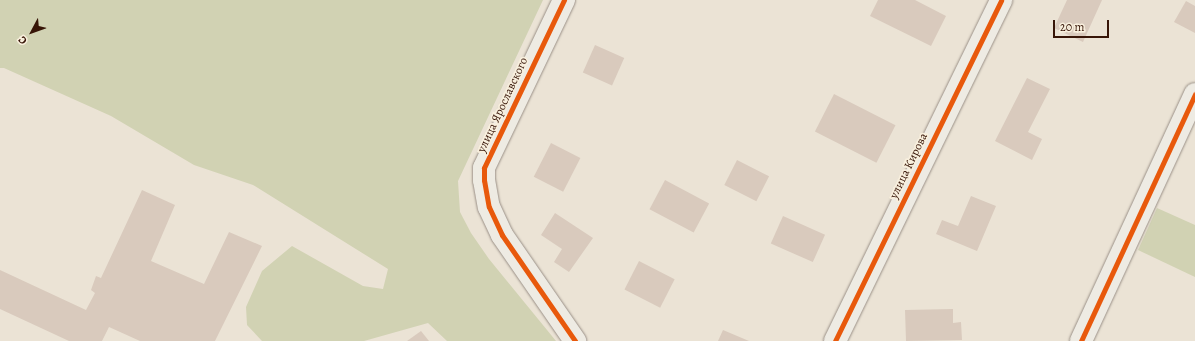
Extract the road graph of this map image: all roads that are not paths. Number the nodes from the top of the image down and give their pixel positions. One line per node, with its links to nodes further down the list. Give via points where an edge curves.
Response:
1 (564, 0): 4 (street, улица Ярославского, via 484,168 484,180 489,207 502,235)
2 (1002, 0): 5 (street, улица Кирова)
3 (1195, 94): 6 (street)
4 (575, 341)
5 (835, 341)
6 (1081, 341)

